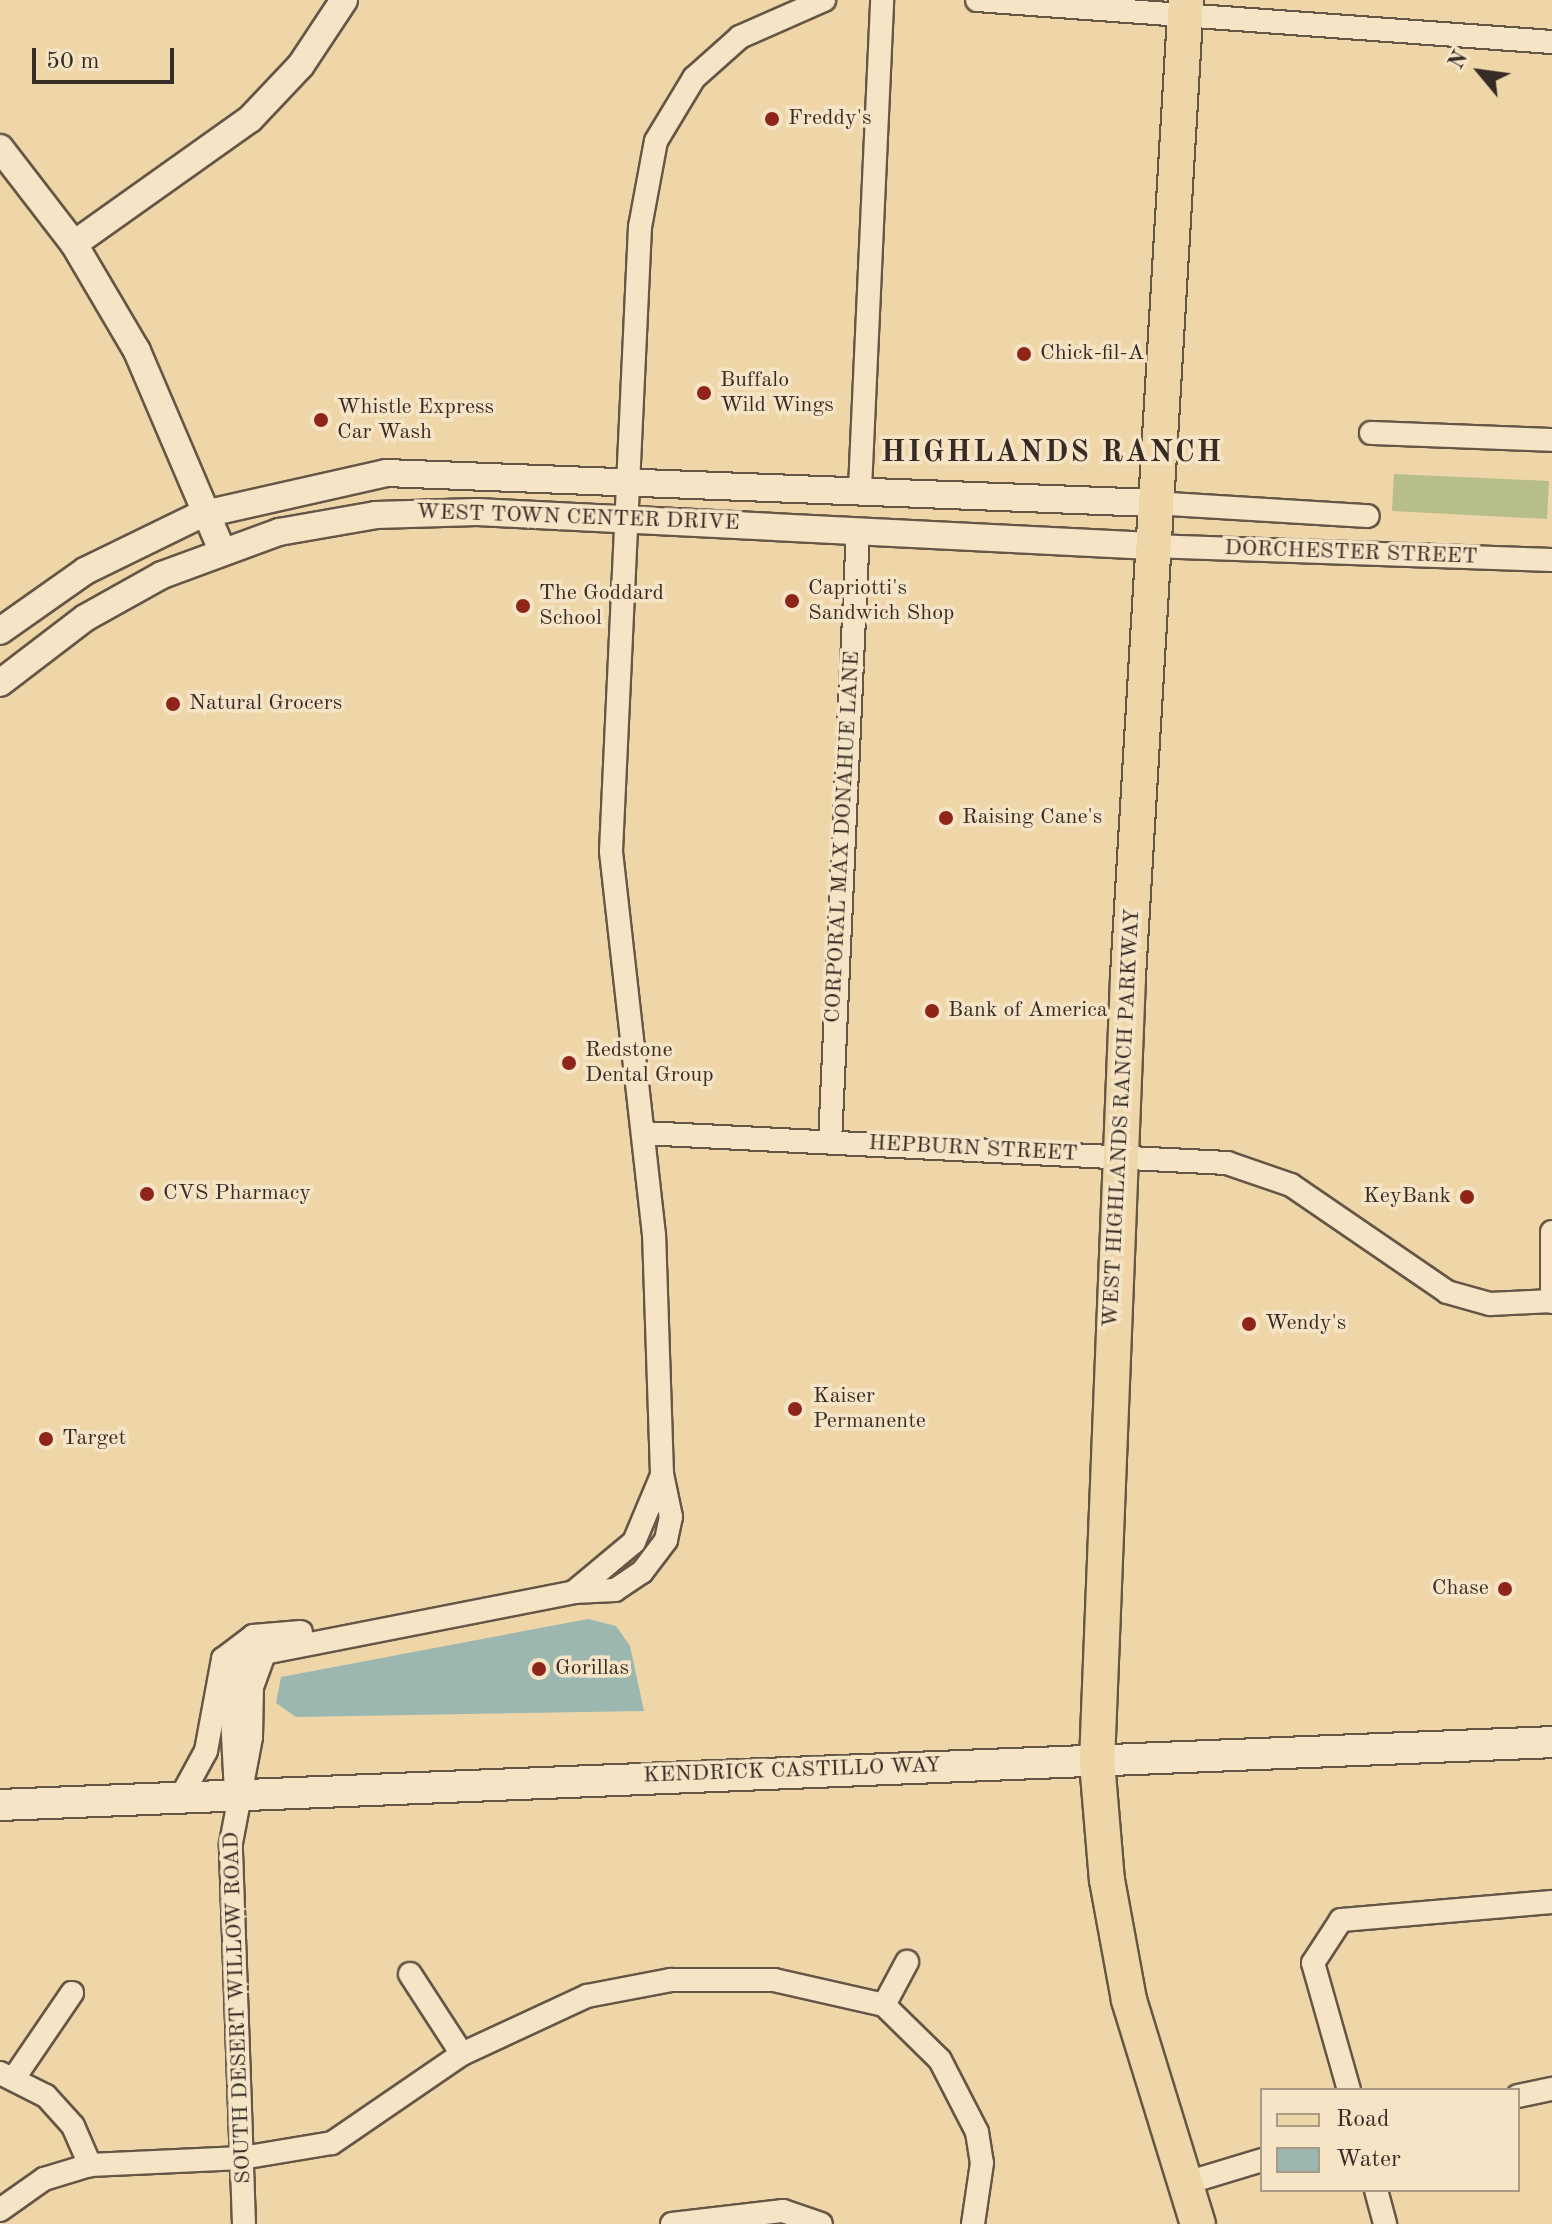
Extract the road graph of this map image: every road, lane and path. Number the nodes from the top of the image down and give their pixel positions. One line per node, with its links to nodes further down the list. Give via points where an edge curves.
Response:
1 (344, 0): 8 (street, via 301,65 250,119)
2 (824, 0): 11 (street, via 740,37 694,78 656,141 640,227)
3 (882, 0): 12 (street)
4 (977, 0): 5 (street)
5 (1185, 6): 6 (street); 13 (main road, WEST HIGHLANDS RANCH PARKWAY)
6 (1552, 42)
7 (0, 148): 8 (street)
8 (74, 244): 14 (street, via 147,371)
9 (1371, 433): 10 (street)
10 (1552, 440)
11 (627, 477): 12 (street, WEST TOWN CENTER DRIVE); 14 (street, WEST TOWN CENTER DRIVE, via 386,473); 16 (street)
12 (860, 489): 13 (street, WEST TOWN CENTER DRIVE)
13 (1153, 503): 15 (street, DORCHESTER STREET); 18 (main road, WEST HIGHLANDS RANCH PARKWAY)
14 (210, 511): 19 (street); 21 (street, WEST TOWN CENTER DRIVE, via 113,555)
15 (1368, 516)
16 (625, 518): 17 (street, WEST TOWN CENTER DRIVE); 19 (street, WEST TOWN CENTER DRIVE, via 393,513 309,525); 23 (street, via 611,858)
17 (858, 531): 18 (street, WEST TOWN CENTER DRIVE); 24 (street, CORPORAL MAX DONAHUE LANE)
18 (1151, 546): 20 (street, DORCHESTER STREET); 25 (main road, WEST HIGHLANDS RANCH PARKWAY)
19 (222, 550): 22 (street, WEST TOWN CENTER DRIVE, via 114,600)
20 (1552, 560)
21 (0, 631)
22 (0, 683)
23 (643, 1133): 24 (street, HEPBURN STREET); 28 (street, via 654,1235 662,1474 634,1542 574,1592)
24 (830, 1142): 25 (street, HEPBURN STREET)
25 (1120, 1155): 27 (street, HEPBURN STREET, via 1257,1170 1301,1192 1447,1292 1490,1304); 30 (main road, WEST HIGHLANDS RANCH PARKWAY)
26 (1552, 1232): 27 (street)
27 (1552, 1302)
28 (366, 1630): 31 (street, SOUTH DESERT WILLOW ROAD, via 265,1652 241,1669 232,1690); 32 (street, via 264,1634 229,1651 213,1681 202,1765)
29 (1552, 1742): 30 (main road, KENDRICK CASTILLO WAY)
30 (1097, 1762): 31 (main road, KENDRICK CASTILLO WAY); 49 (main road, WEST HIGHLANDS RANCH PARKWAY, via 1107,1880 1129,2000)
31 (236, 1792): 32 (main road, KENDRICK CASTILLO WAY); 46 (street, SOUTH DESERT WILLOW ROAD, via 231,1843)
32 (182, 1795): 34 (main road, KENDRICK CASTILLO WAY)
33 (0, 1796): 34 (main road, KENDRICK CASTILLO WAY)
34 (32, 1799): 35 (main road, KENDRICK CASTILLO WAY)
35 (0, 1805)
36 (1552, 1902): 43 (street, via 1341,1920 1313,1963)
37 (907, 1962): 40 (street)
38 (410, 1974): 41 (street)
39 (72, 1993): 42 (street)
40 (884, 2005): 41 (street, via 774,1980 671,1980 587,1996); 55 (street, via 940,2060 977,2132 982,2163)
41 (462, 2054): 46 (street, via 332,2143)
42 (7, 2075): 48 (street, via 46,2096 73,2126)
43 (1348, 2088)
44 (1552, 2089): 45 (street)
45 (1520, 2096)
46 (242, 2158): 48 (street); 52 (street, SOUTH DESERT WILLOW ROAD)
47 (1260, 2161): 49 (street)
48 (90, 2165): 51 (street, via 44,2179)
49 (1186, 2183): 56 (main road, WEST HIGHLANDS RANCH PARKWAY)
50 (1377, 2192): 57 (street)
51 (0, 2210)
52 (244, 2224)
53 (672, 2224): 54 (street, via 783,2211)
54 (821, 2224)
55 (973, 2224)
56 (1198, 2224)
57 (1385, 2224)

